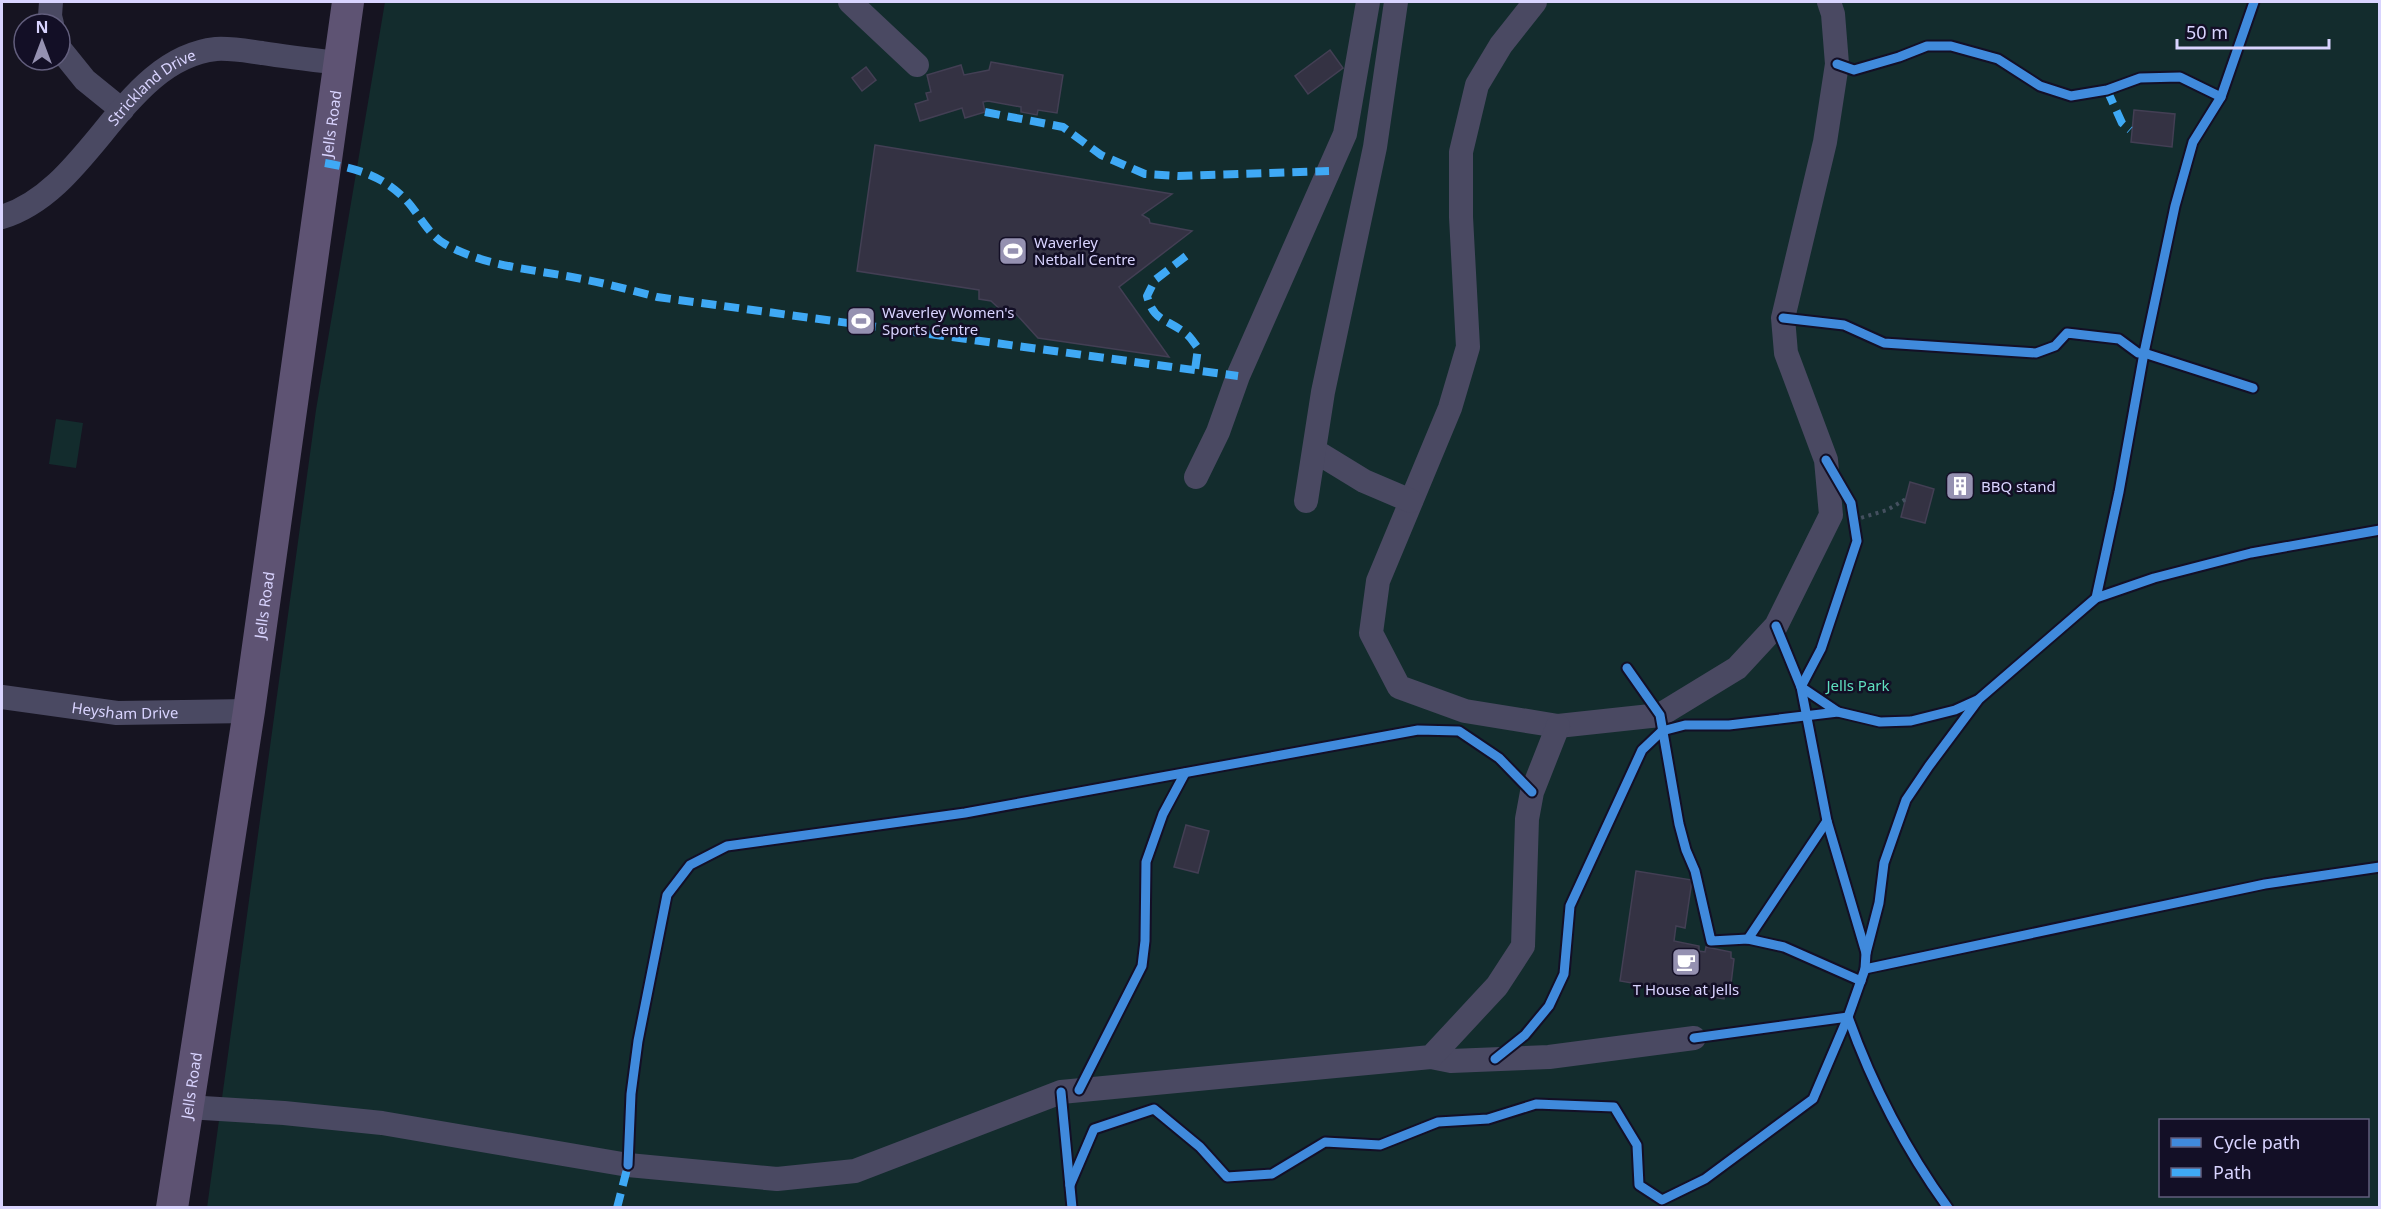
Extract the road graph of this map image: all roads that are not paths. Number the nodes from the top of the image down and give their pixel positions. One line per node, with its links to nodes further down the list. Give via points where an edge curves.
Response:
1 (348, 2): 7 (main road, Jells Road)
2 (850, 2): 9 (street)
3 (1368, 2): 11 (street, via 1345,135)
4 (1396, 2): 12 (street)
5 (1535, 2): 17 (street, via 1477,85 1461,152 1468,347 1450,408)
6 (1829, 2): 20 (street, via 1837,64 1825,142 1783,318 1786,353 1826,460 1831,515 1776,626 1737,668 1660,715)
7 (339, 63): 10 (street, Strickland Drive, via 217,49 198,53 161,71); 19 (main road, Jells Road)
8 (72, 64): 10 (street, via 85,80)
9 (917, 65)
10 (122, 110): 13 (street, Strickland Drive, via 59,184 33,203)
11 (1329, 171): 12 (street); 15 (street)
12 (1368, 182): 14 (street, via 1323,392)
13 (2, 217)
14 (1315, 451): 16 (street); 17 (street, via 1364,481)
15 (1196, 477)
16 (1306, 501)
17 (1411, 501): 20 (street, via 1378,582 1371,633 1399,687 1465,711)
18 (2, 697): 19 (street, Heysham Drive, via 117,713)
19 (249, 711): 23 (main road, Jells Road)
20 (1558, 726): 22 (street, via 1532,792 1527,819 1523,946 1497,986)
21 (1694, 1038): 22 (street, via 1549,1057 1451,1061)
22 (1431, 1057): 23 (street, via 1060,1092 855,1171 777,1179 628,1165 382,1124)
23 (187, 1107): 24 (main road, Jells Road)
24 (172, 1208)

